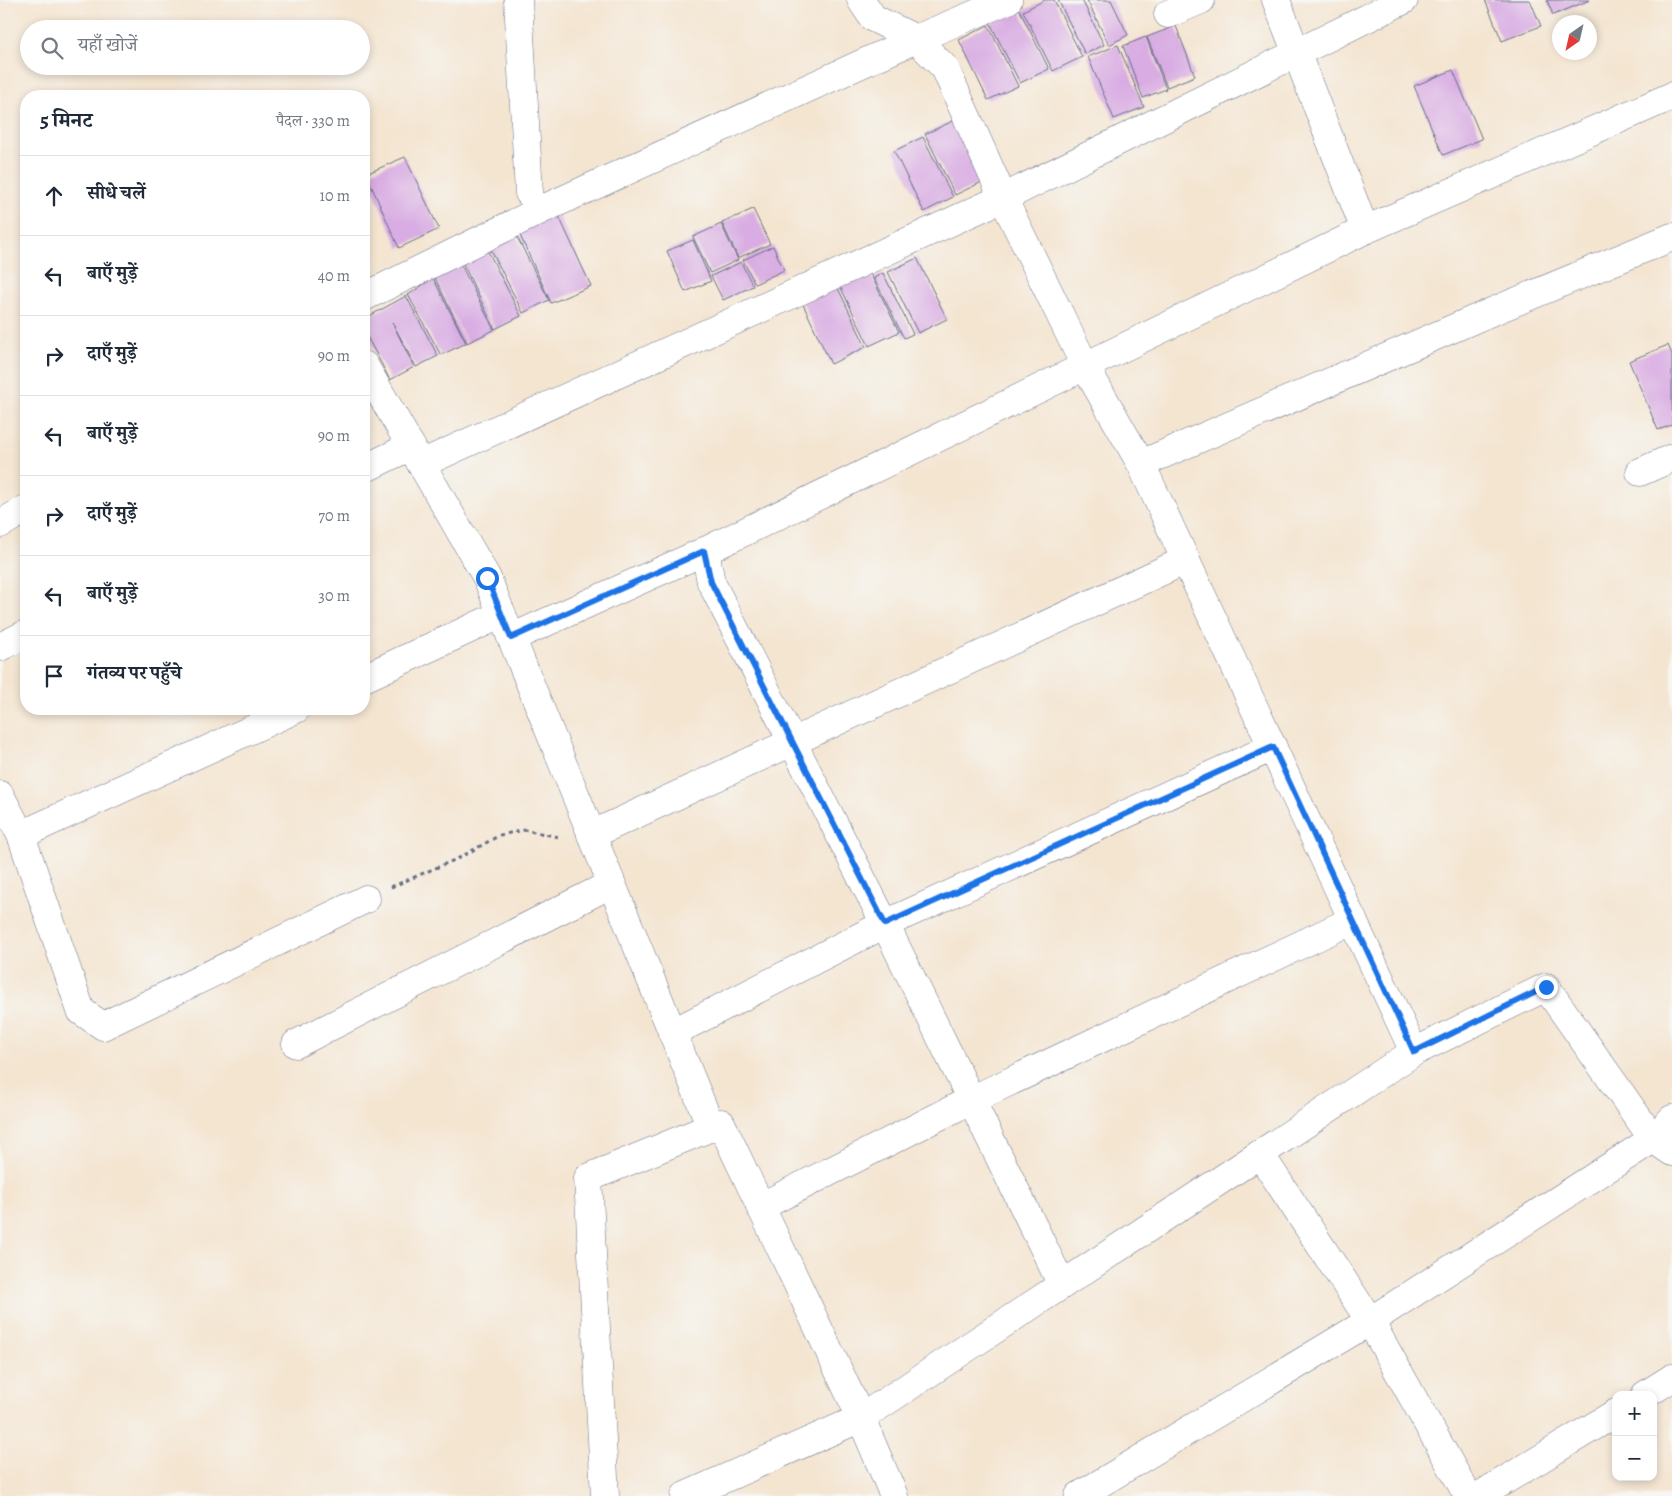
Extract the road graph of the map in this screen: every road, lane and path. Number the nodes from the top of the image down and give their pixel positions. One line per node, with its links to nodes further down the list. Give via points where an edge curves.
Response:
1 (518, 0): 11 (street)
2 (861, 0): 8 (street, via 873,18)
3 (1008, 0): 8 (street)
4 (1201, 0): 7 (street)
5 (1276, 0): 9 (street)
6 (1404, 0): 9 (street)
7 (1168, 14)
8 (916, 39): 12 (street, via 945,68); 15 (street, via 543,209)
9 (1296, 53): 12 (street); 13 (street)
10 (1672, 96): 13 (street)
11 (529, 193)
12 (1003, 198): 16 (street); 18 (street)
13 (1365, 230): 16 (street)
14 (1672, 237): 20 (street)
15 (370, 294)
16 (1085, 366): 20 (street); 25 (street)
17 (370, 375): 18 (street)
18 (416, 455): 21 (street); 27 (street, via 487,578)
19 (1672, 458): 22 (street)
20 (1141, 464): 26 (street)
21 (370, 467)
22 (1640, 472)
23 (20, 512): 24 (street)
24 (0, 524)
25 (704, 551): 27 (street); 32 (street, via 711,582)
26 (1186, 560): 32 (street); 33 (street)
27 (507, 626): 30 (street); 36 (street)
28 (20, 637): 29 (street)
29 (0, 647)
30 (370, 676)
31 (283, 715): 35 (street)
32 (793, 741): 36 (street); 40 (street)
33 (1273, 747): 39 (street); 40 (street)
34 (0, 795): 35 (street)
35 (21, 835): 38 (street, via 81,1011 103,1026)
36 (591, 835): 37 (street); 38 (path, via 576,840 526,830 500,834 458,858)
37 (611, 884): 41 (street); 42 (street)
38 (366, 899)
39 (1353, 920): 43 (street); 44 (street)
40 (885, 924): 41 (street); 44 (street)
41 (672, 1033): 46 (street)
42 (296, 1044)
43 (1414, 1052): 47 (street, via 1546,987); 48 (street)
44 (971, 1100): 49 (street); 50 (street)
45 (1672, 1119): 47 (street)
46 (710, 1127): 49 (street, via 721,1123); 56 (street, via 588,1178)
47 (1662, 1145): 51 (street)
48 (1260, 1154): 50 (street); 51 (street)
49 (760, 1207): 55 (street)
50 (1062, 1285): 55 (street)
51 (1370, 1322): 59 (street); 60 (street)
52 (1672, 1378): 53 (street)
53 (1651, 1391)
54 (1612, 1414): 61 (street)
55 (861, 1418): 57 (street); 58 (street)
56 (606, 1496)
57 (685, 1496)
58 (894, 1496)
59 (1080, 1496)
60 (1468, 1496)
61 (1479, 1496)

